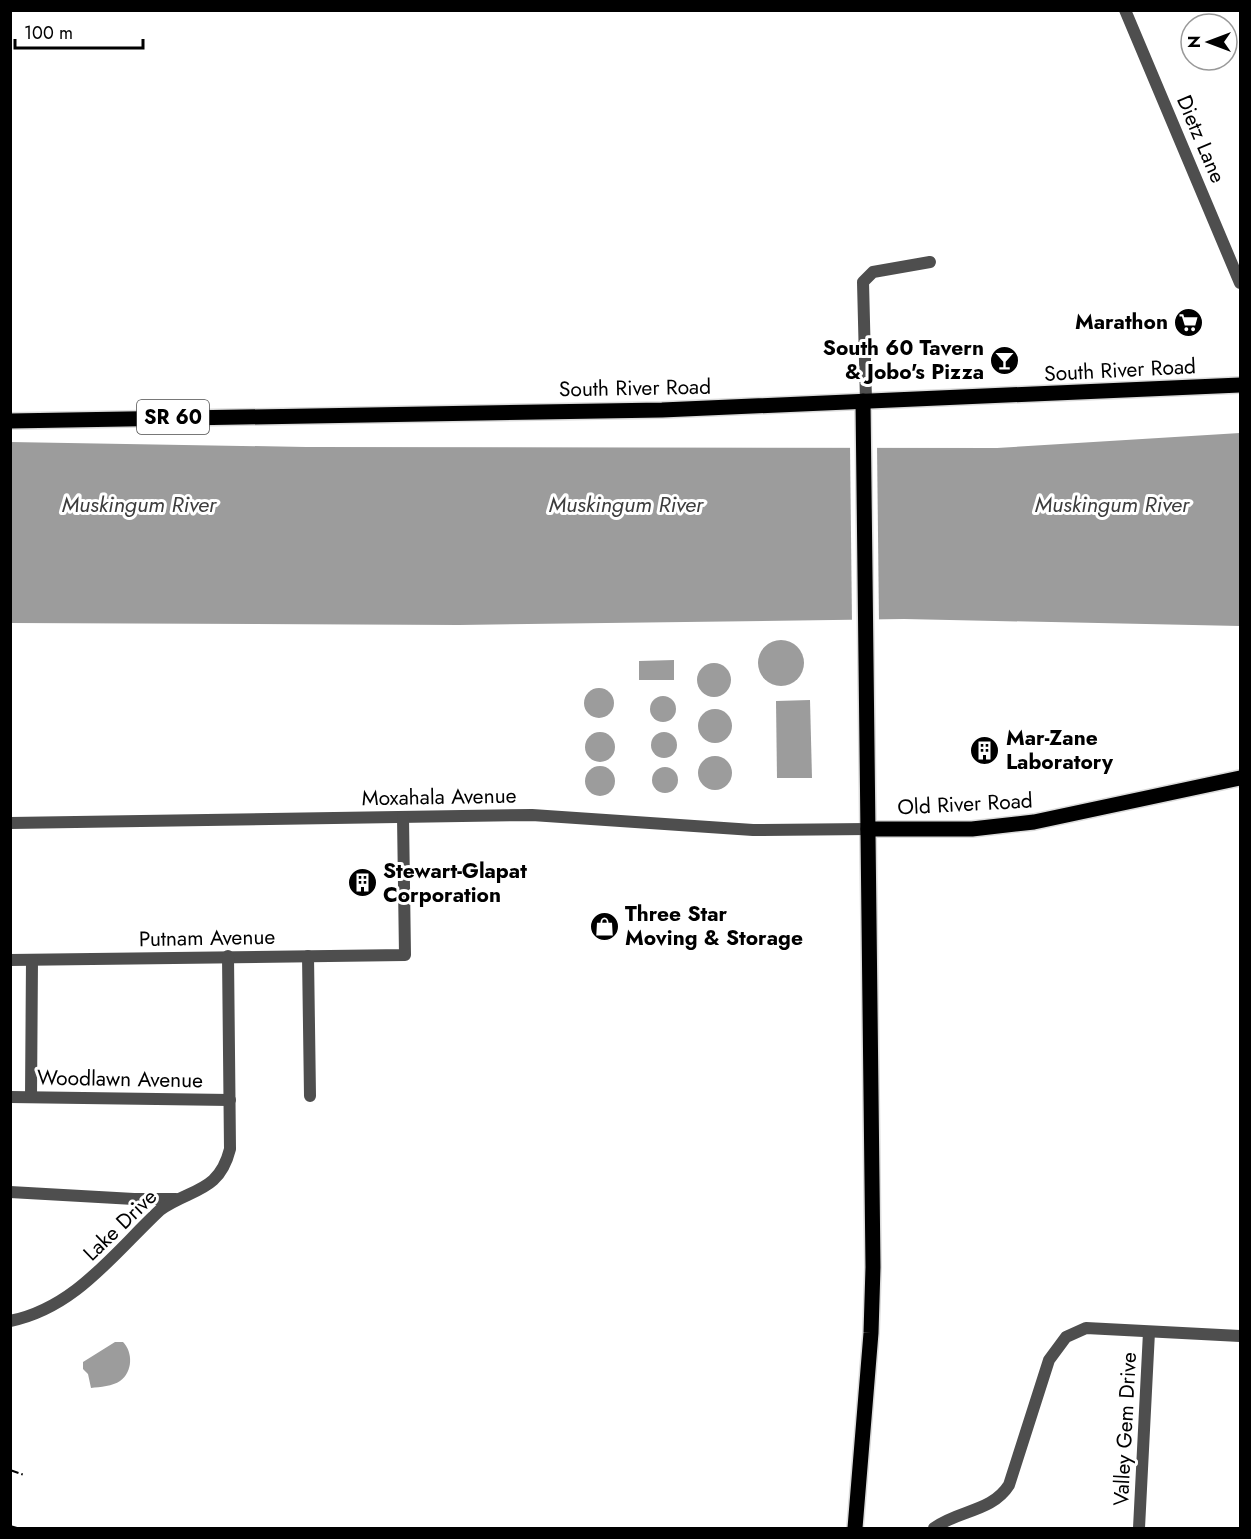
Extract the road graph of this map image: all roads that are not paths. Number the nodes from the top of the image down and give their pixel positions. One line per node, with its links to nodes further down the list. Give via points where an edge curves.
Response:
1 (1125, 10): 3 (street, Dietz Lane)
2 (930, 262): 5 (street, via 873,272 863,282)
3 (1240, 283)
4 (1240, 385): 5 (main road, South River Road / SR 60)
5 (865, 401): 6 (main road, South River Road / SR 60, via 662,410); 10 (main road)
6 (10, 421)
7 (1240, 778): 10 (main road, Old River Road, via 1034,822 972,829)
8 (403, 818): 9 (street, Moxahala Avenue); 10 (street, Moxahala Avenue, via 532,815 753,830); 12 (street, Putnam Avenue, via 405,955)
9 (10, 823)
10 (868, 829): 24 (main road, via 873,1267)
11 (228, 956): 12 (street, Putnam Avenue); 14 (street, Putnam Avenue); 18 (street, Lake Drive)
12 (308, 956): 15 (street)
13 (10, 960): 14 (street, Putnam Avenue)
14 (32, 960): 17 (street)
15 (310, 1096)
16 (10, 1097): 17 (street, Woodlawn Avenue)
17 (32, 1097): 18 (street, Woodlawn Avenue)
18 (230, 1100): 20 (street, Lake Drive, via 227,1161 209,1186)
19 (10, 1192): 20 (street)
20 (176, 1199): 21 (street, Lake Drive, via 154,1215 74,1294 45,1310)
21 (10, 1322)
22 (1149, 1332): 23 (street, Valley Gem Drive); 25 (street, Valley Gem Drive, via 1086,1328 1061,1341 1049,1360 1003,1495); 26 (street, Valley Gem Drive)
23 (1240, 1336)
24 (855, 1528)
25 (934, 1528)
26 (1139, 1528)

